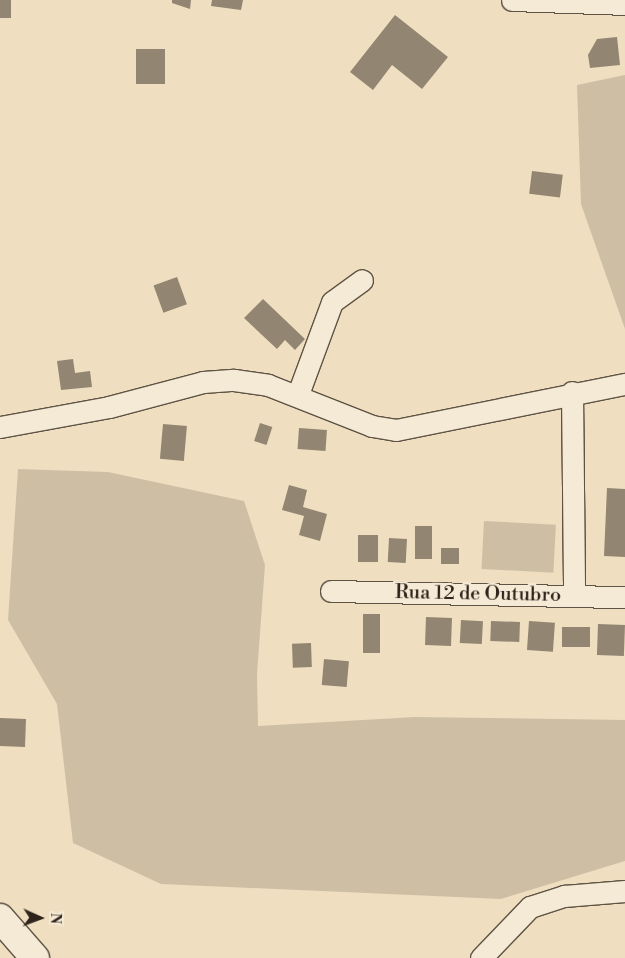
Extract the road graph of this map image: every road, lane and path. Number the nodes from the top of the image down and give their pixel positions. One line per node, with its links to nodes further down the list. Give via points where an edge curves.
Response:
1 (512, 0): 2 (street)
2 (625, 4)
3 (362, 280): 6 (street, via 332,302)
4 (625, 384): 5 (street)
5 (572, 392): 6 (street, via 396,430 372,426); 9 (street)
6 (298, 394): 7 (street, via 234,380 203,382 109,407)
7 (0, 427)
8 (331, 591): 9 (street, Rua 12 de Outubro)
9 (574, 596): 10 (street, Rua 12 de Outubro)
10 (625, 596)
11 (625, 891): 14 (street, via 564,896 530,907)
12 (0, 918): 13 (main road)
13 (35, 958)
14 (481, 958)

